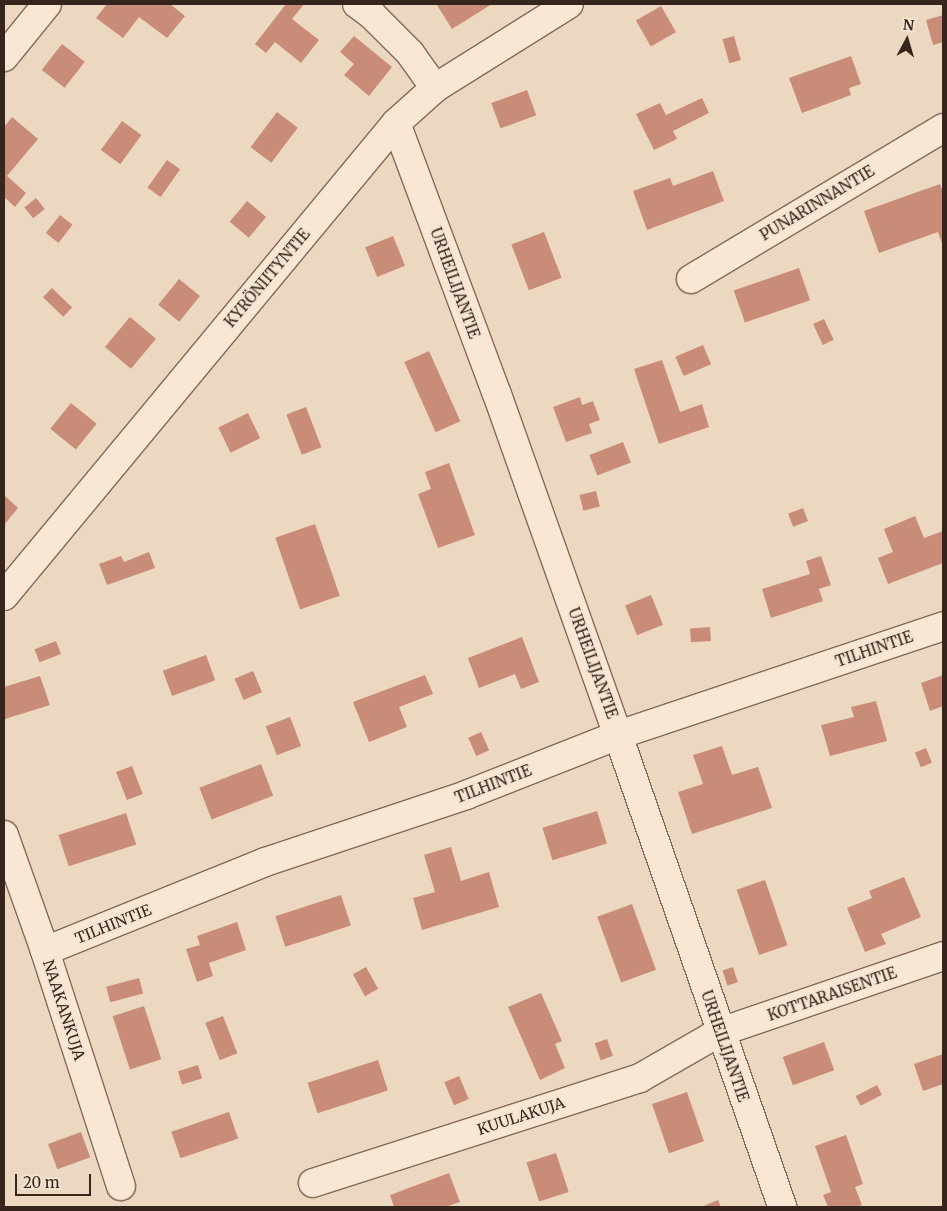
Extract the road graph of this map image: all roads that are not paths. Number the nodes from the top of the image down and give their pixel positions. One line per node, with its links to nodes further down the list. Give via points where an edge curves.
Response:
1 (47, 4): 4 (street)
2 (357, 4): 5 (street, via 410,53)
3 (569, 4): 5 (street, KYRÖNIITYNTIE)
4 (4, 57)
5 (435, 88): 6 (street, KYRÖNIITYNTIE)
6 (396, 123): 9 (street, KYRÖNIITYNTIE); 11 (street, URHEILIJANTIE, via 497,394)
7 (943, 128): 8 (street, PUNARINNANTIE)
8 (691, 279)
9 (4, 596)
10 (943, 626): 11 (street, TILHINTIE)
11 (618, 735): 13 (street, TILHINTIE, via 466,795 266,862); 15 (street, URHEILIJANTIE)
12 (4, 835): 13 (street, NAAKANKUJA)
13 (45, 951): 17 (street, NAAKANKUJA)
14 (943, 956): 15 (street, KOTTARAISENTIE)
15 (720, 1032): 16 (street, KUULAKUJA, via 640,1078); 18 (street, URHEILIJANTIE)
16 (314, 1183)
17 (120, 1186)
18 (782, 1207)

